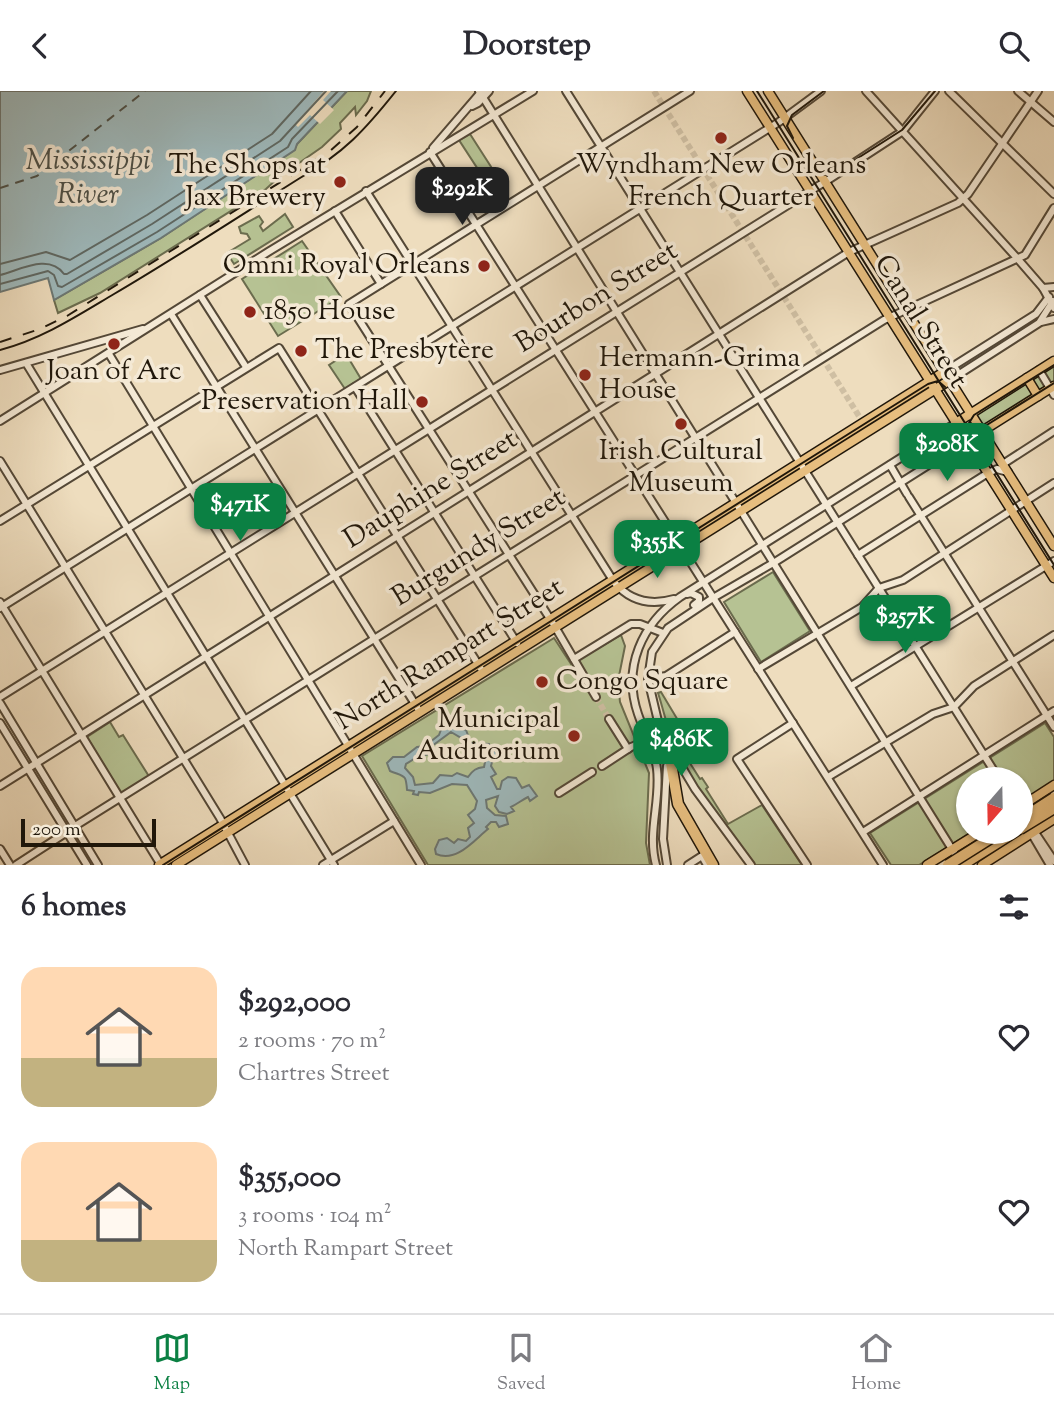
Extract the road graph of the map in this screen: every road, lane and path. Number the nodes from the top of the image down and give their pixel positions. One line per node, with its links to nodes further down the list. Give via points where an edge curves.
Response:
1 (489, 91): 13 (street)
2 (533, 91): 15 (street)
3 (566, 91): 21 (street)
4 (690, 91): 21 (street)
5 (747, 91): 18 (main road, Canal Street)
6 (768, 91): 16 (main road, Canal Street)
7 (821, 91): 16 (street)
8 (866, 91): 19 (street)
9 (935, 91): 19 (street, Bourbon Street)
10 (949, 91): 20 (street)
11 (1018, 91): 14 (street)
12 (1038, 91): 14 (street)
13 (481, 93): 15 (street); 22 (street)
14 (1031, 101): 17 (street); 20 (street)
15 (494, 114): 22 (street); 24 (street)
16 (785, 119): 18 (street); 23 (main road, Canal Street)
17 (1054, 122)
18 (771, 128): 26 (main road, Canal Street); 30 (street)
19 (903, 131): 23 (street, Bourbon Street); 28 (street)
20 (1003, 143): 27 (street); 28 (street)
21 (601, 146): 24 (street); 30 (street)
22 (430, 152): 25 (street); 32 (street)
23 (826, 182): 26 (street, Bourbon Street); 33 (main road, Canal Street)
24 (538, 186): 32 (street); 34 (street)
25 (366, 191): 31 (street); 37 (street)
26 (810, 191): 35 (main road, Canal Street); 38 (street, Bourbon Street)
27 (1054, 194)
28 (963, 198): 33 (street, Dauphine Street); 36 (street)
29 (1054, 208): 36 (street, via 1025,255)
30 (640, 209): 34 (street); 38 (street)
31 (335, 211): 39 (street); 43 (street)
32 (476, 224): 37 (street); 40 (street)
33 (865, 244): 35 (street, Dauphine Street); 44 (main road, Canal Street)
34 (577, 248): 40 (street); 47 (street)
35 (849, 252): 46 (main road, Canal Street); 56 (street, Dauphine Street)
36 (1017, 258): 42 (street); 48 (street, Burgundy Street)
37 (413, 263): 39 (street); 53 (street)
38 (680, 272): 47 (street, Bourbon Street); 56 (street)
39 (381, 283): 62 (street, via 349,304)
40 (517, 286): 53 (street); 57 (street)
41 (1054, 287): 42 (street)
42 (1043, 288): 45 (street)
43 (200, 295): 49 (street); 61 (street)
44 (898, 296): 46 (main road); 48 (main road, Canal Street)
45 (1052, 302): 52 (street); 65 (street)
46 (882, 305): 50 (main road, Canal Street)
47 (617, 311): 57 (street, Bourbon Street); 66 (street)
48 (909, 313): 50 (street, Burgundy Street); 54 (main road); 65 (main road, Canal Street)
49 (171, 314): 55 (street); 70 (street)
50 (890, 317): 54 (main road, Canal Street); 77 (street, Burgundy Street)
51 (1054, 319): 52 (street)
52 (1039, 323): 68 (street)
53 (452, 326): 62 (street); 72 (street)
54 (896, 326): 69 (main road, Canal Street)
55 (148, 327): 58 (street); 59 (street)
56 (720, 335): 66 (street, Dauphine Street); 77 (street)
57 (556, 349): 72 (street, Bourbon Street); 79 (street)
58 (109, 354): 75 (street); 83 (street)
59 (26, 363): 63 (street); 75 (street)
60 (1053, 365): 64 (main road)
61 (246, 367): 70 (street); 78 (street, via 279,348)
62 (390, 367): 71 (street); 84 (street)
63 (0, 370)
64 (1039, 370): 67 (main road); 74 (street)
65 (944, 372): 68 (main road, Canal Street); 69 (main road, North Rampart Street)
66 (656, 374): 79 (street, Dauphine Street); 87 (street)
67 (1027, 378): 76 (main road); 80 (main road)
68 (950, 380): 73 (main road, North Rampart Street); 80 (main road, Canal Street)
69 (930, 381): 73 (main road, Canal Street); 97 (main road, North Rampart Street)
70 (216, 386): 83 (street); 90 (street)
71 (355, 387): 78 (street); 91 (street)
72 (492, 389): 84 (street, Bourbon Street); 92 (street)
73 (935, 389): 82 (main road, Canal Street); 97 (main road, North Rampart Street)
74 (1053, 390): 76 (main road)
75 (45, 393): 81 (street); 95 (street)
76 (1038, 396): 85 (main road)
77 (759, 397): 87 (street, Burgundy Street); 97 (street)
78 (318, 410): 90 (street); 99 (street)
79 (596, 412): 92 (street, Dauphine Street); 101 (street)
80 (970, 414): 82 (main road); 85 (main road, Canal Street)
81 (0, 421)
82 (956, 423): 88 (main road, Canal Street); 89 (street)
83 (151, 426): 95 (street); 104 (street)
84 (428, 428): 91 (street, Bourbon Street); 106 (street)
85 (982, 431): 88 (main road); 98 (main road, Canal Street)
86 (1054, 431): 98 (street)
87 (696, 437): 101 (street, Burgundy Street); 111 (street)
88 (968, 440): 94 (street); 100 (main road, Canal Street)
89 (922, 446): 94 (street); 96 (street)
90 (255, 449): 104 (street); 113 (street)
91 (394, 449): 99 (street, Bourbon Street); 114 (street)
92 (532, 452): 106 (street, Dauphine Street); 115 (street)
93 (0, 461): 109 (street)
94 (932, 462): 102 (street)
95 (89, 465): 109 (street); 119 (street)
96 (890, 465): 102 (street); 110 (street)
97 (803, 466): 110 (street); 111 (main road, North Rampart Street)
98 (1005, 468): 100 (street); 105 (main road, Canal Street)
99 (357, 472): 113 (street, Bourbon Street); 120 (street)
100 (988, 473): 107 (main road, Canal Street); 116 (street)
101 (635, 474): 115 (street, Burgundy Street); 121 (street)
102 (900, 482): 116 (street); 118 (street)
103 (1054, 483): 108 (street)
104 (191, 489): 119 (street); 125 (street)
105 (1019, 491): 107 (main road); 108 (main road, Canal Street)
106 (468, 492): 114 (street, Dauphine Street); 127 (street)
107 (1005, 500): 112 (main road, Canal Street)
108 (1025, 502): 112 (street); 123 (main road, Canal Street)
109 (27, 505): 117 (street); 131 (street)
110 (828, 505): 118 (street); 122 (street)
111 (739, 506): 121 (main road, North Rampart Street); 122 (street); 124 (main road, North Rampart Street)
112 (1012, 510): 126 (street); 130 (main road, Canal Street)
113 (295, 512): 125 (street, Bourbon Street); 132 (street)
114 (434, 513): 120 (street, Dauphine Street); 133 (street)
115 (571, 515): 127 (street, Burgundy Street); 135 (street)
116 (921, 516): 126 (street); 128 (street)
117 (0, 521)
118 (838, 522): 128 (street); 129 (street)
119 (128, 529): 131 (street); 138 (street)
120 (397, 536): 132 (street, Dauphine Street); 142 (street)
121 (676, 540): 124 (street); 135 (main road, North Rampart Street)
122 (764, 545): 129 (street); 136 (street)
123 (1054, 546)
124 (682, 548): 135 (main road, North Rampart Street); 136 (street)
125 (230, 553): 138 (street, Bourbon Street); 145 (street)
126 (945, 553): 137 (street, via 904,580); 144 (street)
127 (509, 554): 133 (street, Burgundy Street); 146 (street)
128 (858, 555): 137 (street)
129 (775, 562): 139 (street); 152 (street)
130 (1050, 563): 134 (main road, Canal Street); 144 (street)
131 (65, 568): 143 (street); 149 (street)
132 (334, 575): 145 (street, Dauphine Street); 155 (street)
133 (474, 575): 142 (street, Burgundy Street); 156 (street)
134 (1054, 578)
135 (615, 584): 140 (street, via 652,603); 146 (main road, North Rampart Street)
136 (706, 585): 139 (street); 140 (street); 141 (street)
137 (879, 588): 152 (street, via 862,607); 157 (street)
138 (167, 592): 149 (street, Bourbon Street); 159 (street)
139 (720, 593): 141 (street)
140 (680, 597): 147 (street, via 691,593 699,599); 148 (street)
141 (713, 598): 147 (street); 150 (street)
142 (437, 599): 155 (street, Burgundy Street); 162 (street)
143 (1, 605): 164 (street)
144 (977, 606): 157 (street); 161 (street)
145 (269, 616): 159 (street, Dauphine Street); 166 (street)
146 (552, 623): 156 (main road, North Rampart Street); 160 (street)
147 (673, 623): 151 (street)
148 (648, 628): 151 (street); 154 (street); 160 (street, via 631,624)
149 (104, 631): 164 (street, Bourbon Street); 168 (street)
150 (735, 632): 163 (street); 165 (street, via 666,676)
151 (663, 633): 158 (street)
152 (818, 634): 163 (street); 167 (street)
153 (1054, 635): 161 (street)
154 (643, 636): 158 (street, via 651,642); 183 (street, via 632,683)
155 (374, 639): 166 (street, Burgundy Street); 173 (street)
156 (518, 645): 162 (main road, North Rampart Street)
157 (916, 646): 167 (street); 172 (street)
158 (652, 652): 165 (street)
159 (206, 656): 168 (street, Dauphine Street); 177 (street)
160 (574, 659): 170 (street)
161 (1013, 661): 172 (street, via 974,686); 175 (street)
162 (481, 668): 173 (main road, North Rampart Street)
163 (758, 669): 179 (street)
164 (42, 670): 169 (street, Bourbon Street); 182 (street)
165 (648, 679): 181 (street)
166 (309, 680): 177 (street, Burgundy Street); 186 (street)
167 (851, 686): 184 (street)
168 (144, 695): 182 (street, Dauphine Street); 189 (street)
169 (0, 697)
170 (596, 697)
171 (0, 703): 190 (street)
172 (954, 706): 184 (street); 188 (street)
173 (417, 708): 186 (main road, North Rampart Street)
174 (1054, 711): 175 (street)
175 (1047, 716): 180 (street); 188 (street)
176 (609, 719): 185 (street)
177 (245, 720): 189 (street, Burgundy Street); 196 (street)
178 (0, 723): 193 (street)
179 (793, 723): 195 (street); 240 (street, via 737,759)
180 (1054, 727)
181 (662, 730): 187 (street); 239 (street, via 689,781)
182 (81, 734): 190 (street, Dauphine Street); 202 (street)
183 (648, 740): 185 (street); 211 (street, via 657,771)
184 (885, 741): 195 (street); 201 (street)
185 (628, 749): 191 (street)
186 (351, 750): 196 (main road, North Rampart Street); 200 (main road, North Rampart Street); 209 (street)
187 (666, 753): 212 (street); 238 (highway, via 676,797)
188 (985, 756): 192 (street); 201 (street)
189 (184, 759): 202 (street, Burgundy Street); 213 (street)
190 (37, 763): 193 (street, Dauphine Street); 210 (street)
191 (602, 766)
192 (992, 767)
193 (28, 768): 198 (street, Dauphine Street); 216 (street)
194 (592, 772): 199 (street)
195 (828, 777): 214 (street)
196 (286, 785): 200 (street); 213 (main road, North Rampart Street)
197 (1054, 785): 204 (main road)
198 (0, 786)
199 (559, 793)
200 (291, 794): 213 (main road, North Rampart Street); 223 (street)
201 (920, 797): 214 (street); 222 (street)
202 (121, 798): 210 (street, Burgundy Street); 229 (street)
203 (1054, 798): 206 (highway, bridge)
204 (1033, 800)
205 (1054, 808): 207 (highway, bridge)
206 (1033, 815)
207 (1033, 819)
208 (1054, 819): 215 (main road)
209 (394, 821): 223 (street); 233 (street)
210 (73, 823): 216 (street); 228 (street)
211 (653, 827): 212 (street); 234 (street)
212 (663, 827): 235 (street)
213 (225, 828): 229 (main road, North Rampart Street); 230 (main road, North Rampart Street); 231 (street)
214 (863, 832): 241 (street)
215 (1033, 832): 224 (street)
216 (69, 835): 226 (street); 227 (street)
217 (961, 844): 222 (main road)
218 (981, 844): 243 (highway, bridge)
219 (993, 844): 244 (highway)
220 (1014, 844): 245 (main road)
221 (0, 849): 225 (street)
222 (952, 850): 242 (main road); 244 (street)
223 (333, 862): 232 (street)
224 (1052, 863)
225 (10, 865)
226 (16, 865)
227 (87, 865)
228 (98, 865)
229 (160, 865)
230 (176, 865)
231 (245, 865)
232 (323, 865)
233 (421, 865)
234 (656, 865)
235 (667, 865)
236 (688, 865): 237 (street, via 702,856)
237 (707, 865)
238 (713, 865)
239 (751, 865)
240 (807, 865)
241 (884, 865)
242 (927, 865)
243 (948, 865)
244 (962, 865)
245 (982, 865)

